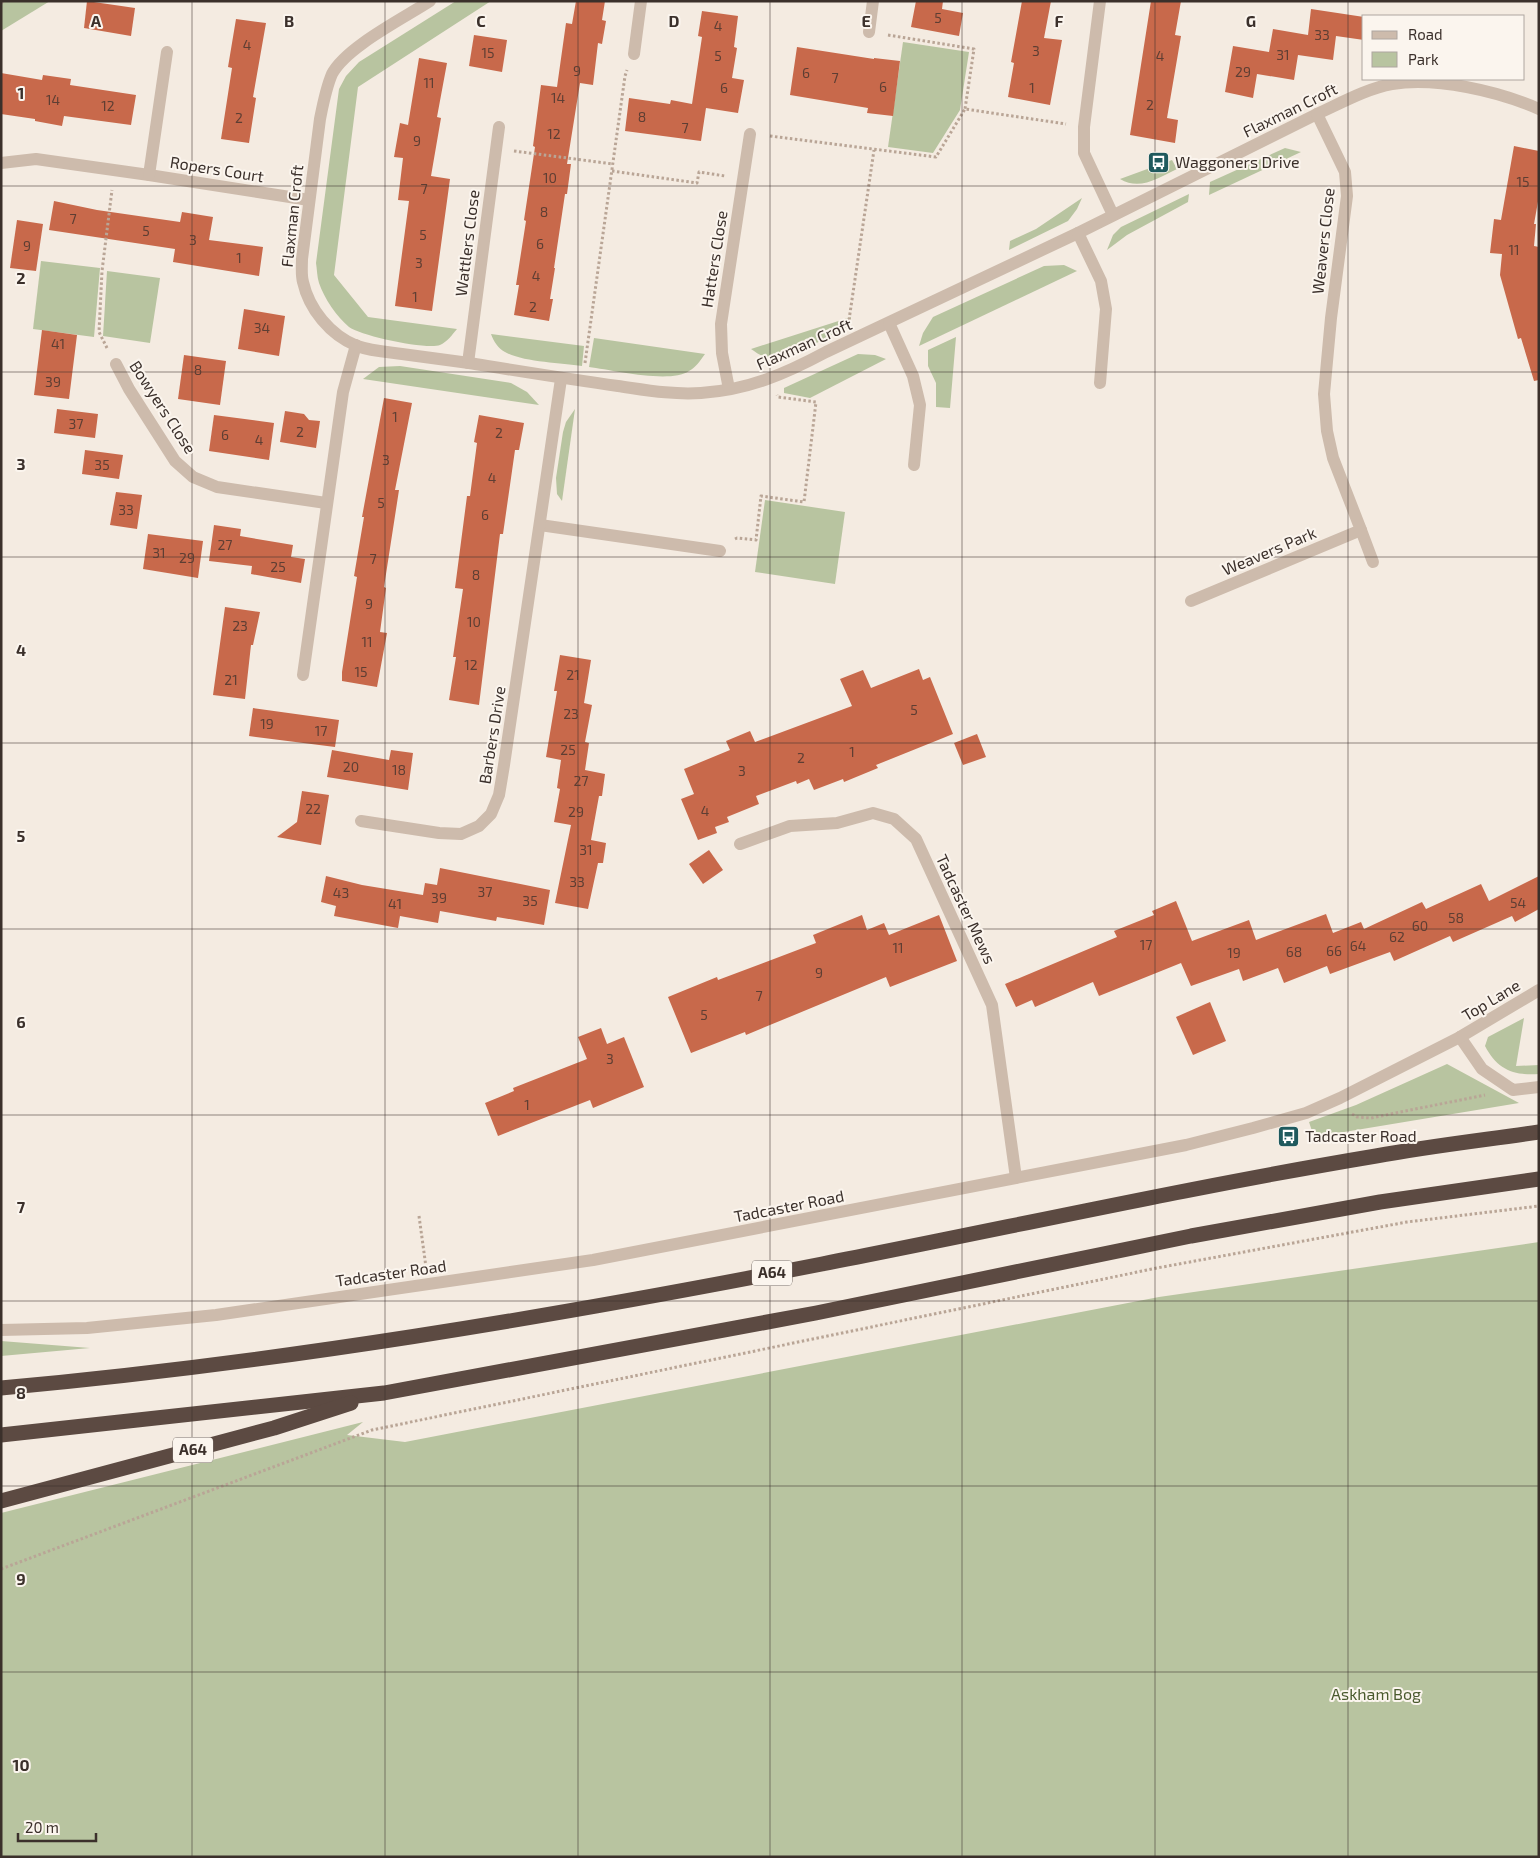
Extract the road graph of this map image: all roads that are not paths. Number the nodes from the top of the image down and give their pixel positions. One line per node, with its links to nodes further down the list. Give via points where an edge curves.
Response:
1 (430, 1): 14 (street, Flaxman Croft, via 356,48 332,74 320,118)
2 (641, 1): 7 (street)
3 (874, 1): 5 (street)
4 (1100, 1): 15 (street, via 1084,127 1084,153)
5 (869, 32)
6 (167, 52): 13 (street, Ropers Court)
7 (634, 54)
8 (1539, 109): 9 (street, Flaxman Croft, via 1474,88 1429,83 1392,84)
9 (1317, 114): 15 (street, Flaxman Croft); 27 (street, Weavers Close, via 1345,172 1347,196 1324,394 1327,431 1333,458)
10 (499, 127): 19 (street, Wattlers Close)
11 (750, 134): 23 (street, Hatters Close, via 720,324)
12 (1, 163): 13 (street, Ropers Court, via 36,159)
13 (150, 175): 14 (street, Ropers Court)
14 (309, 200): 18 (street, Flaxman Croft, via 302,280 320,318)
15 (1113, 215): 16 (street, Flaxman Croft)
16 (1078, 233): 17 (street, Flaxman Croft); 22 (street, via 1101,281 1106,309)
17 (889, 322): 23 (street, Flaxman Croft, via 789,372); 24 (street, via 913,376 920,405)
18 (356, 345): 19 (street, Flaxman Croft); 25 (street, via 343,392)
19 (468, 363): 21 (street, Flaxman Croft)
20 (116, 364): 25 (street, Bowyers Close, via 174,460 193,477 217,487)
21 (560, 379): 23 (street, Flaxman Croft, via 673,393); 26 (street, Barbers Drive)
22 (1100, 384)
23 (729, 390)
24 (914, 465)
25 (326, 503): 31 (street)
26 (540, 525): 28 (street); 32 (street, Barbers Drive, via 504,765 499,794 491,814 479,826 460,834)
27 (1361, 530): 29 (street); 30 (street, Weavers Park)
28 (720, 550)
29 (1373, 562)
30 (1191, 601)
31 (303, 675)
32 (361, 820)
33 (740, 844): 38 (street, Tadcaster Mews, via 790,826 837,823 873,813 894,819 916,838 992,1004)
34 (1539, 990): 35 (street, Top Lane)
35 (1460, 1037): 36 (street, via 1482,1069 1512,1090); 38 (street, Tadcaster Road, via 1306,1113 1186,1145)
36 (1539, 1087)
37 (1539, 1132): 41 (highway, A64, via 1377,1155 622,1301 279,1356)
38 (1016, 1178): 40 (street, Tadcaster Road, via 642,1251 428,1284 157,1322)
39 (1539, 1179): 42 (highway, A64, via 1380,1202 1191,1236 807,1315)
40 (1, 1330)
41 (1, 1388)
42 (384, 1393): 43 (highway, A64); 44 (highway, A64, via 274,1428)
43 (1, 1434)
44 (1, 1501)

